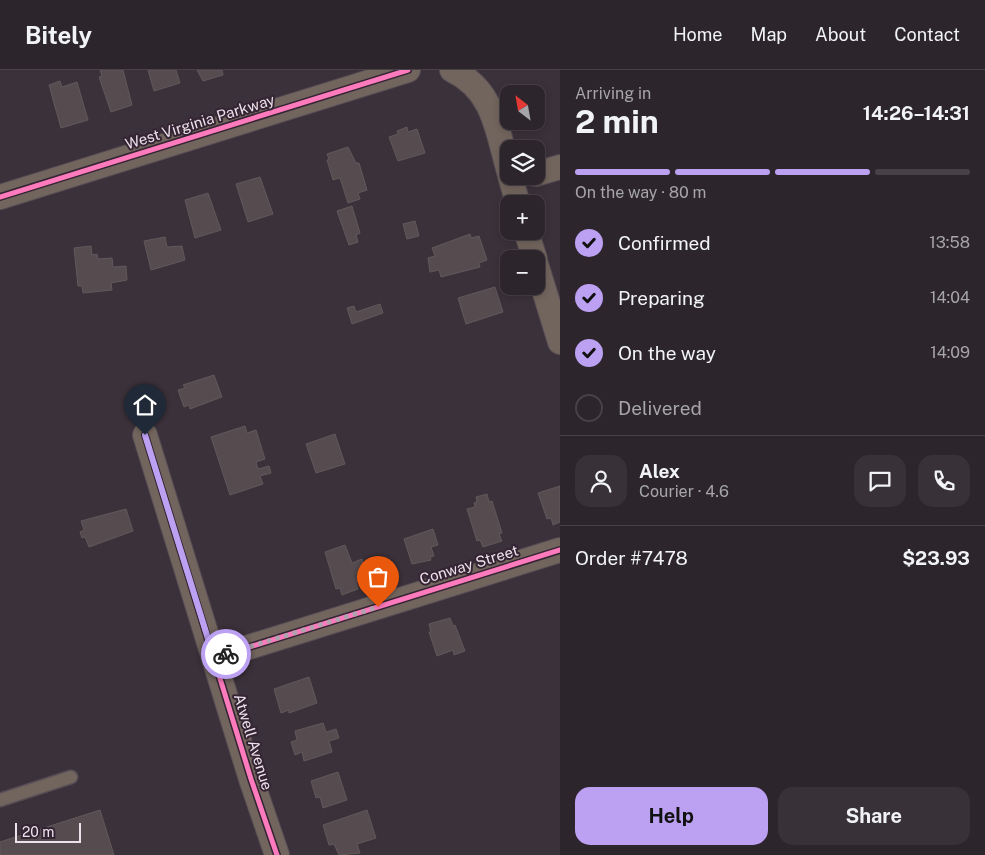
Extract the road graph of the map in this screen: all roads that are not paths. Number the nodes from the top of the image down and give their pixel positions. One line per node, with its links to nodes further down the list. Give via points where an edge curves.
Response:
1 (408, 70): 6 (street, West Virginia Parkway)
2 (459, 74): 3 (street, via 482,92)
3 (501, 140)
4 (560, 167): 5 (street)
5 (545, 171)
6 (0, 197)
7 (545, 293): 8 (street)
8 (560, 342)
9 (145, 435): 11 (street, Atwell Avenue)
10 (560, 550): 11 (street, Conway Street)
11 (214, 658): 14 (street, Atwell Avenue)
12 (71, 777): 13 (lane)
13 (0, 800)
14 (274, 854)

